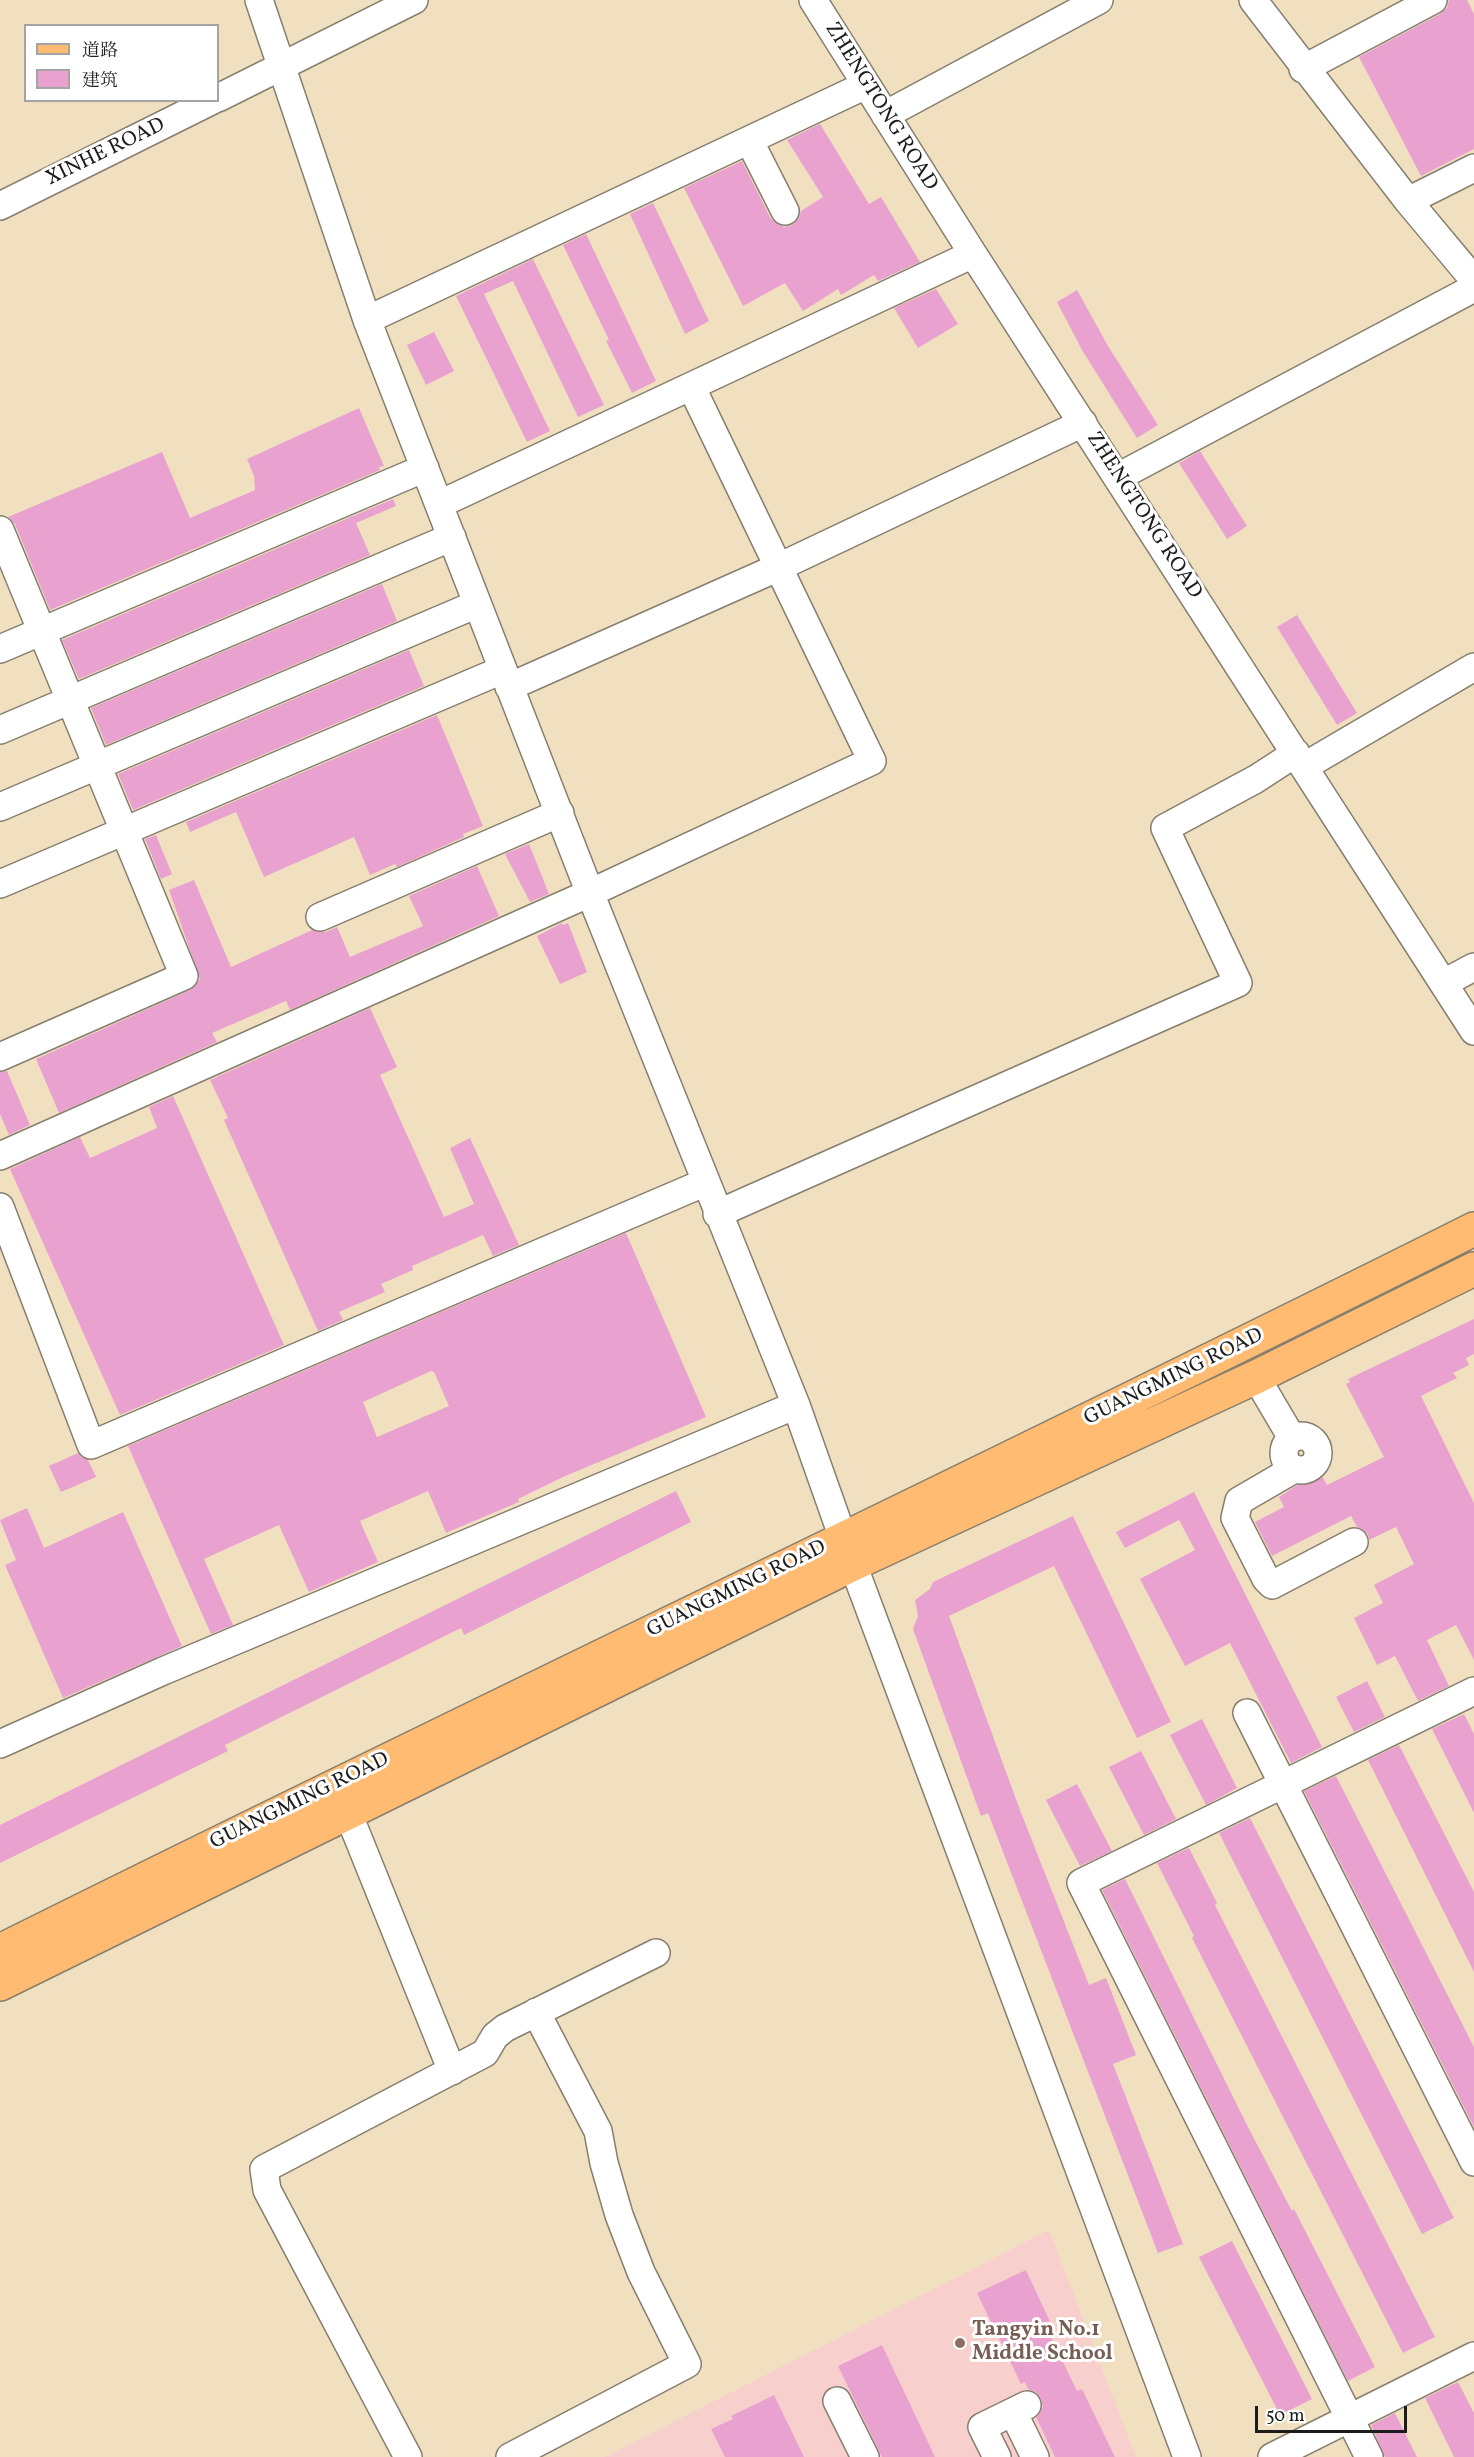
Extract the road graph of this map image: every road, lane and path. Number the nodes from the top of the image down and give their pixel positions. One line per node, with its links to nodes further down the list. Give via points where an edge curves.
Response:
1 (259, 0): 7 (street)
2 (414, 0): 7 (street)
3 (813, 0): 9 (street, ZHENGTONG ROAD)
4 (1099, 0): 12 (street)
5 (1253, 0): 8 (street)
6 (1433, 0): 8 (street)
7 (280, 68): 10 (street); 21 (street)
8 (1303, 69): 15 (street)
9 (867, 85): 12 (street, ZHENGTONG ROAD); 13 (street)
10 (219, 98)
11 (209, 102): 16 (street, XINHE ROAD)
12 (885, 115): 18 (street, ZHENGTONG ROAD)
13 (750, 142): 17 (street); 21 (street)
14 (1474, 168): 15 (street)
15 (1408, 201): 19 (street)
16 (0, 206)
17 (785, 212)
18 (973, 254): 22 (street); 23 (street, ZHENGTONG ROAD)
19 (1474, 280)
20 (1474, 288): 25 (street)
21 (368, 320): 24 (street)
22 (692, 388): 26 (street); 29 (street)
23 (1083, 423): 25 (street, ZHENGTONG ROAD); 29 (street)
24 (425, 468): 26 (street); 31 (street)
25 (1118, 477): 37 (street, ZHENGTONG ROAD)
26 (440, 504): 28 (street)
27 (0, 530): 31 (street)
28 (452, 537): 30 (street); 35 (street)
29 (779, 567): 34 (street); 43 (street, via 872,761)
30 (477, 604): 34 (street); 38 (street)
31 (41, 630): 32 (street); 35 (street)
32 (0, 649)
33 (1474, 667): 37 (street)
34 (506, 679): 40 (street); 41 (street)
35 (70, 700): 36 (street); 38 (street)
36 (0, 730)
37 (1301, 759): 46 (street, ZHENGTONG ROAD); 52 (street, via 1165,828 1238,983)
38 (97, 766): 39 (street); 41 (street)
39 (0, 807)
40 (560, 813): 43 (street); 44 (street)
41 (124, 831): 42 (street); 48 (street, via 184,976)
42 (0, 884)
43 (590, 893): 49 (street); 50 (street)
44 (320, 917)
45 (1474, 967): 46 (street)
46 (1444, 983): 47 (street, ZHENGTONG ROAD)
47 (1474, 1030)
48 (0, 1057)
49 (0, 1156)
50 (706, 1182): 51 (street, via 91,1445); 52 (street)
51 (0, 1207)
52 (717, 1214): 56 (street)
53 (1474, 1229): 58 (main road, GUANGMING ROAD)
54 (1474, 1269): 55 (main road, GUANGMING ROAD)
55 (1256, 1377): 57 (street, via 1292,1438 1309,1438 1318,1454 1308,1469 1294,1469 1239,1501 1235,1518 1266,1580 1272,1585); 58 (main road, GUANGMING ROAD)
56 (796, 1405): 58 (street); 61 (street, via 163,1671)
57 (1354, 1542)
58 (848, 1551): 62 (main road, GUANGMING ROAD); 64 (main road, GUANGMING ROAD); 79 (street)
59 (1474, 1691): 63 (street)
60 (1247, 1713): 63 (street)
61 (0, 1744)
62 (336, 1784): 64 (street); 65 (main road, GUANGMING ROAD)
63 (1283, 1784): 70 (street); 73 (street, via 1082,1882)
64 (349, 1813): 67 (main road, GUANGMING ROAD); 69 (street)
65 (0, 1951)
66 (656, 1953): 68 (street)
67 (0, 1984)
68 (536, 2012): 69 (street, via 505,2028 485,2053); 75 (street, via 598,2131 619,2215 641,2272 687,2364)
69 (452, 2071): 74 (street, via 264,2169 263,2173 267,2190)
70 (1474, 2162)
71 (1474, 2356): 73 (street)
72 (837, 2401): 76 (street)
73 (1350, 2418): 80 (street); 81 (street)
74 (408, 2457)
75 (510, 2457)
76 (865, 2457)
77 (997, 2457): 78 (street, via 982,2427 1020,2408)
78 (1035, 2457)
79 (1187, 2457)
80 (1272, 2457)
81 (1369, 2457)

